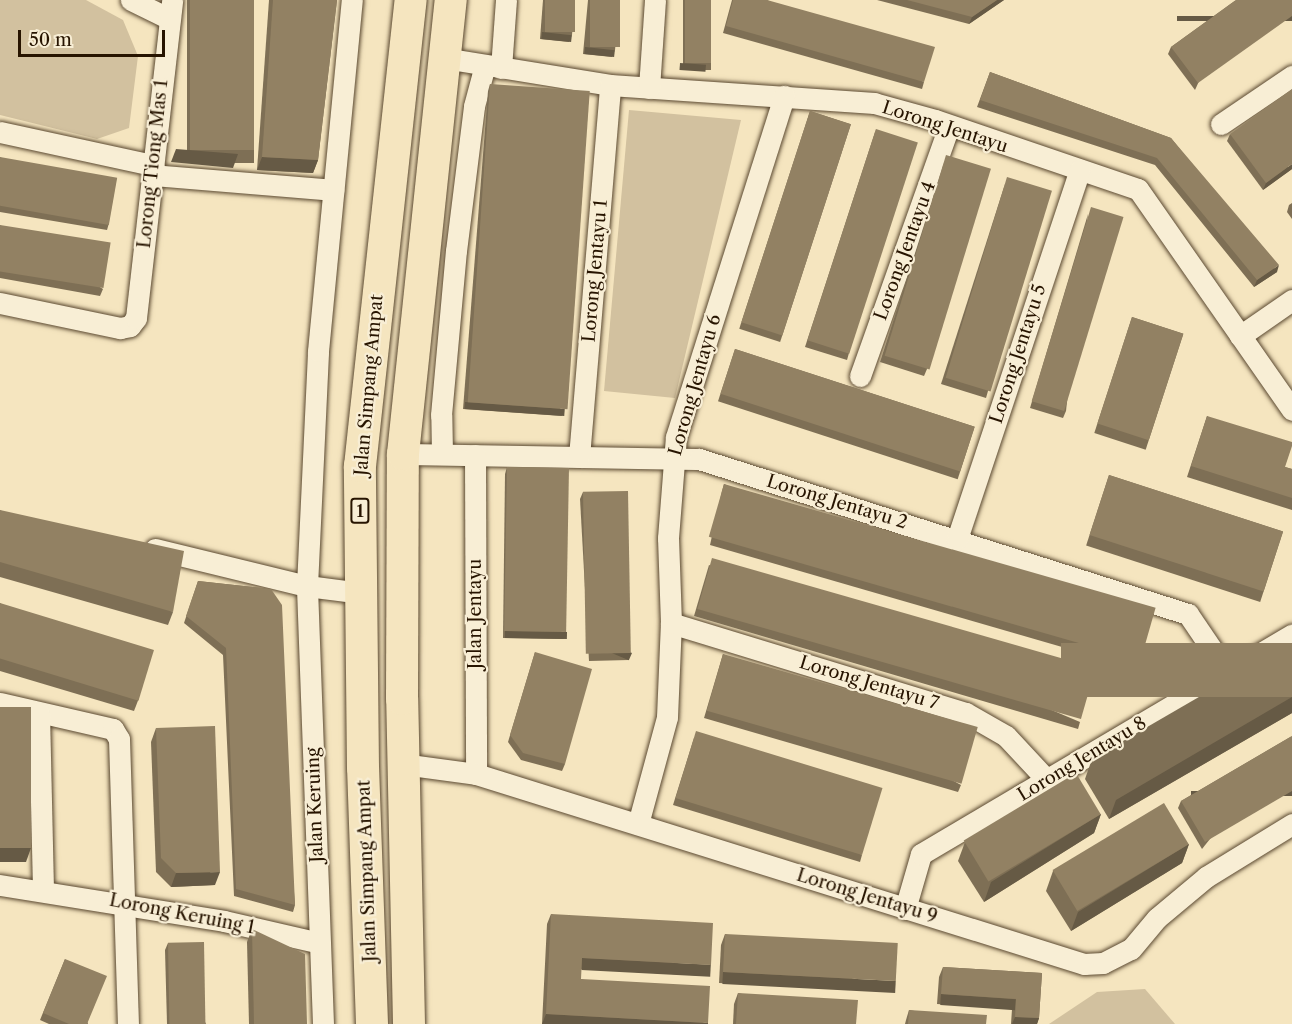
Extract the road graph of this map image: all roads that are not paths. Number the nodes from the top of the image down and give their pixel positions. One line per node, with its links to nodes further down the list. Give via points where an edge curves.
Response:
1 (131, 0): 7 (street)
2 (352, 0): 19 (street, Jalan Keruing)
3 (411, 0): 33 (highway, Jalan Simpang Ampat / 1, via 360,466)
4 (451, 0): 8 (highway, Jalan Simpang Ampat)
5 (506, 0): 9 (street)
6 (654, 0): 12 (street)
7 (171, 9): 17 (street, Lorong Tiong Mas 1)
8 (444, 58): 9 (street, Lorong Jentayu); 25 (highway, Jalan Simpang Ampat)
9 (493, 66): 11 (street, Lorong Jentayu); 26 (street, via 474,106 456,251 441,415)
10 (1292, 76): 14 (street)
11 (610, 85): 12 (street, Lorong Jentayu); 28 (street, Lorong Jentayu 1)
12 (649, 88): 13 (street, Lorong Jentayu)
13 (784, 96): 15 (street, Lorong Jentayu, via 874,103); 29 (street, Lorong Jentayu 6)
14 (1221, 124)
15 (949, 126): 18 (street, Lorong Jentayu); 23 (street, Lorong Jentayu 4)
16 (0, 132): 17 (street)
17 (153, 170): 19 (street); 21 (street, Lorong Tiong Mas 1, via 136,318 130,326 120,328)
18 (1080, 170): 22 (street, Lorong Jentayu, via 1138,189); 30 (street, Lorong Jentayu 5)
19 (333, 190): 32 (street, Jalan Keruing, via 318,351)
20 (1292, 300): 22 (street)
21 (0, 303)
22 (1240, 336): 24 (street, Lorong Jentayu)
23 (860, 376)
24 (1292, 410)
25 (403, 454): 26 (street, Lorong Jentayu 2); 39 (highway, Jalan Simpang Ampat)
26 (442, 454): 27 (street, Lorong Jentayu 2)
27 (475, 455): 28 (street, Lorong Jentayu 2); 40 (street, Jalan Jentayu)
28 (579, 457): 29 (street, Lorong Jentayu 2)
29 (673, 458): 30 (street, Lorong Jentayu 2, via 699,459); 34 (street, Lorong Jentayu 6, via 668,538)
30 (957, 539): 36 (street, Lorong Jentayu 2, via 1188,614)
31 (138, 545): 32 (street)
32 (307, 586): 33 (street); 48 (street, Jalan Keruing)
33 (361, 593): 51 (highway, Jalan Simpang Ampat / 1)
34 (671, 622): 41 (street, Lorong Jentayu 7, via 966,713 1006,736); 42 (street, Lorong Jentayu 6, via 667,717)
35 (1292, 635): 36 (street, Lorong Jentayu 8)
36 (1228, 673): 41 (street, Lorong Jentayu 8)
37 (0, 703): 38 (street)
38 (39, 713): 45 (street); 46 (street, via 113,729 119,739)
39 (403, 764): 40 (street, Lorong Jentayu 9); 52 (highway, Jalan Simpang Ampat)
40 (476, 774): 42 (street, Lorong Jentayu 9)
41 (1047, 780): 47 (street, Lorong Jentayu 8, via 921,854)
42 (638, 824): 47 (street, Lorong Jentayu 9)
43 (1292, 824): 47 (street, Lorong Jentayu 9, via 1206,877 1157,918 1131,949 1103,963 1084,964)
44 (0, 885): 45 (street, Lorong Keruing 1)
45 (43, 890): 46 (street, Lorong Keruing 1)
46 (124, 902): 48 (street, Lorong Keruing 1); 49 (street)
47 (905, 909)
48 (320, 943): 50 (street, Jalan Keruing)
49 (128, 1024)
50 (322, 1024)
51 (372, 1024)
52 (409, 1024)

